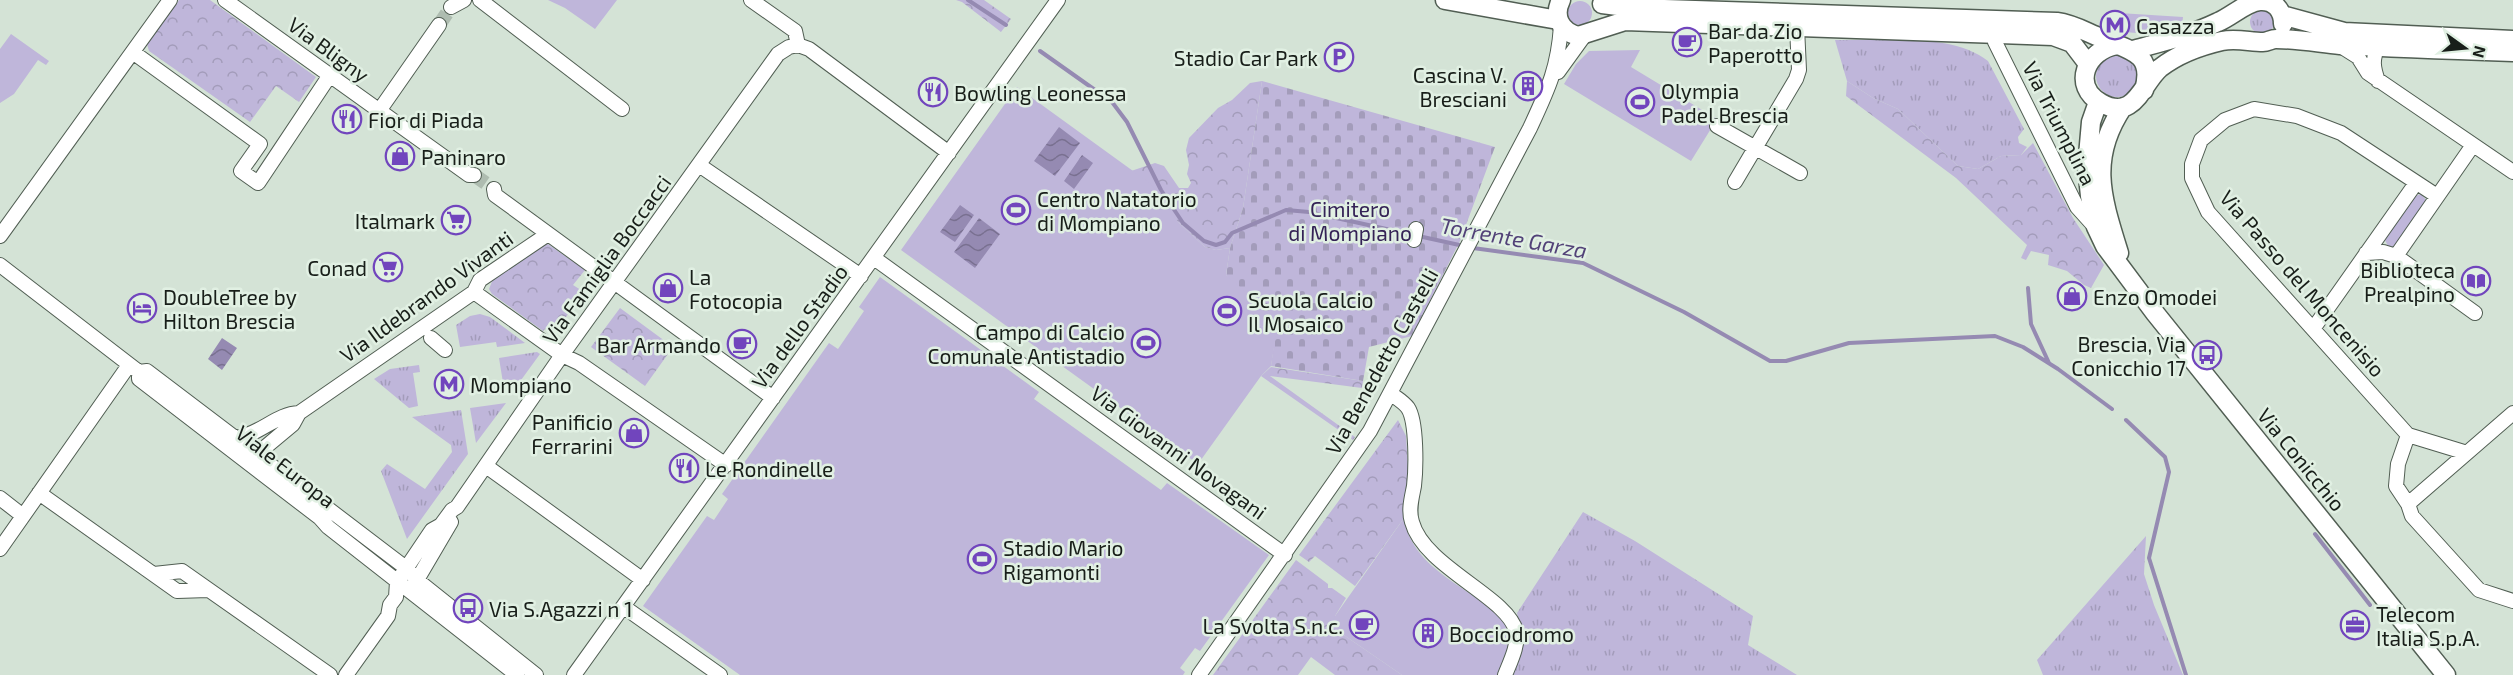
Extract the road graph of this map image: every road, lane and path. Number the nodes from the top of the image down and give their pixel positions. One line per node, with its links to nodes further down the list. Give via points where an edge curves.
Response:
1 (170, 0): 25 (street)
2 (225, 0): 28 (street, Via Bligny)
3 (465, 0): 11 (street)
4 (480, 0): 34 (street)
5 (751, 0): 21 (street, via 795,31)
6 (1445, 0): 13 (main road)
7 (1561, 0): 13 (main road, via 1557,9)
8 (1057, 1): 39 (street, Via dello Stadio)
9 (1600, 2): 16 (main road, via 1603,17); 24 (main road, via 1634,8 2057,22)
10 (2248, 6): 12 (main road, via 2268,1); 19 (main road, via 2242,25); 24 (main road, via 2191,34)
11 (452, 7)
12 (2283, 15): 18 (main road, via 2282,28); 20 (main road, via 2344,32)
13 (1559, 23): 16 (main road, via 1571,34); 29 (street, Via Benedetto Castelli, via 1559,55)
14 (439, 25): 35 (street, Via Bligny)
15 (1797, 27): 16 (main road, Via Triumplina, via 1624,21); 17 (main road, Via Triumplina); 38 (street, via 1796,79)
16 (1591, 32): 29 (street, Via Benedetto Castelli)
17 (1994, 33): 27 (main road, Via Triumplina, via 2067,39); 48 (street, Via Triumplina, via 2077,207)
18 (2273, 39): 19 (main road); 22 (main road)
19 (2254, 40): 31 (main road, via 2225,40 2181,55 2158,70)
20 (2513, 40)
21 (798, 45): 39 (street, via 809,49); 40 (street, Via Famiglia Boccacci, via 778,54)
22 (2338, 45): 23 (main road); 30 (street, via 2358,57)
23 (2378, 46): 26 (main road); 30 (street, via 2373,68)
24 (2125, 47): 27 (main road, via 2100,50); 31 (main road, via 2141,57 2147,68)
25 (134, 52): 28 (street, via 260,144 241,171 258,183); 50 (street)
26 (2513, 52)
27 (2088, 64): 32 (main road, Via Triumplina, via 2086,81)
28 (330, 75): 35 (street, Via Bligny)
29 (1551, 81): 65 (street, Via Benedetto Castelli)
30 (2378, 81): 37 (street)
31 (2144, 90): 33 (main road, via 2136,101)
32 (2098, 102): 33 (main road, Via Triumplina); 48 (main road, Via Conicchio, via 2091,122 2087,166)
33 (2123, 107): 55 (main road, Via Conicchio, via 2110,130 2100,166 2107,219)
34 (622, 109)
35 (379, 111): 43 (street, Via Bligny)
36 (1717, 126): 38 (street)
37 (2473, 145): 41 (street); 47 (street)
38 (1755, 148): 42 (street); 44 (street)
39 (949, 153): 53 (street, Via dello Stadio)
40 (699, 165): 56 (street); 57 (street, Via Famiglia Boccacci)
41 (2513, 172)
42 (1800, 173)
43 (471, 177)
44 (1735, 182)
45 (2416, 183): 47 (street, Via Passo del Moncenisio); 51 (street); 60 (street, Via Passo del Moncenisio, via 2341,133 2289,114 2254,109 2225,120 2201,140 2192,164 2192,178 2208,212)
46 (493, 193): 49 (street)
47 (2437, 196): 52 (street)
48 (2096, 228): 55 (main road, Via Conicchio)
49 (548, 234): 57 (street); 58 (street, Via Ildebrando Vivanti, via 480,280)
50 (0, 236)
51 (2366, 253): 52 (street); 60 (street)
52 (2396, 256): 59 (street)
53 (874, 258): 56 (street, Via dello Stadio); 84 (street, Via Giovanni Novagani)
54 (0, 265): 64 (street, Viale Europa)
55 (2124, 270): 100 (main road, Via Conicchio)
56 (861, 276): 66 (street, Via dello Stadio)
57 (614, 283): 63 (street, Via Famiglia Boccacci); 66 (street)
58 (474, 292): 63 (street); 67 (street, Via Ildebrando Vivanti)
59 (2475, 312)
60 (2313, 329): 70 (street, Via Passo del Moncenisio)
61 (431, 338): 62 (street)
62 (445, 350)
63 (562, 356): 75 (street, via 579,363); 76 (street, Via Famiglia Boccacci)
64 (134, 369): 69 (street, Viale Europa, via 139,379); 71 (street, Viale Europa, via 147,371); 78 (street)
65 (1390, 393): 84 (street, Via Benedetto Castelli, via 1354,456); 99 (street, via 1408,408 1413,427 1412,523 1435,557 1504,612 1513,624 1516,639)
66 (773, 398): 75 (street, Via dello Stadio)
67 (299, 413): 71 (street, Via Ildebrando Vivanti, via 287,414 258,432); 74 (street, Via Ildebrando Vivanti, via 293,424)
68 (2513, 413): 73 (street)
69 (208, 432): 74 (street, via 218,433 244,454); 87 (street, Viale Europa)
70 (2408, 435): 72 (street); 80 (street, via 2398,464 2396,486)
71 (236, 438): 74 (street, Viale Europa)
72 (2442, 446): 73 (street); 77 (street, via 2448,457)
73 (2467, 453): 77 (street)
74 (257, 454): 85 (street, Viale Europa)
75 (726, 465): 86 (street, Via dello Stadio)
76 (486, 466): 81 (street, Via Famiglia Boccacci); 86 (street)
77 (2446, 471): 80 (street)
78 (39, 494): 82 (street); 92 (street, via 154,574 182,571)
79 (0, 498): 82 (street)
80 (2408, 504): 89 (street, via 2412,516 2479,590)
81 (457, 507): 85 (street, Via Famiglia Boccacci, via 432,530); 88 (street, Via Famiglia Boccacci)
82 (23, 516): 83 (street)
83 (0, 549)
84 (1285, 555): 98 (street, Via Benedetto Castelli)
85 (406, 568): 87 (street, Via Famiglia Boccacci); 88 (street, Viale Europa)
86 (643, 580): 90 (street, Via dello Stadio)
87 (396, 582): 88 (street, Viale Europa); 91 (street, Via Famiglia Boccacci, via 396,597)
88 (413, 586): 91 (street, Via Famiglia Boccacci, via 397,611); 94 (street); 95 (street)
89 (2513, 601)
90 (624, 607): 96 (street, Via dello Stadio); 97 (street)
91 (388, 616): 93 (street, Via Famiglia Boccacci)
92 (330, 675)
93 (345, 675)
94 (517, 675)
95 (536, 675)
96 (574, 675)
97 (720, 675)
98 (1199, 675)
99 (1505, 675)
100 (2446, 675)

